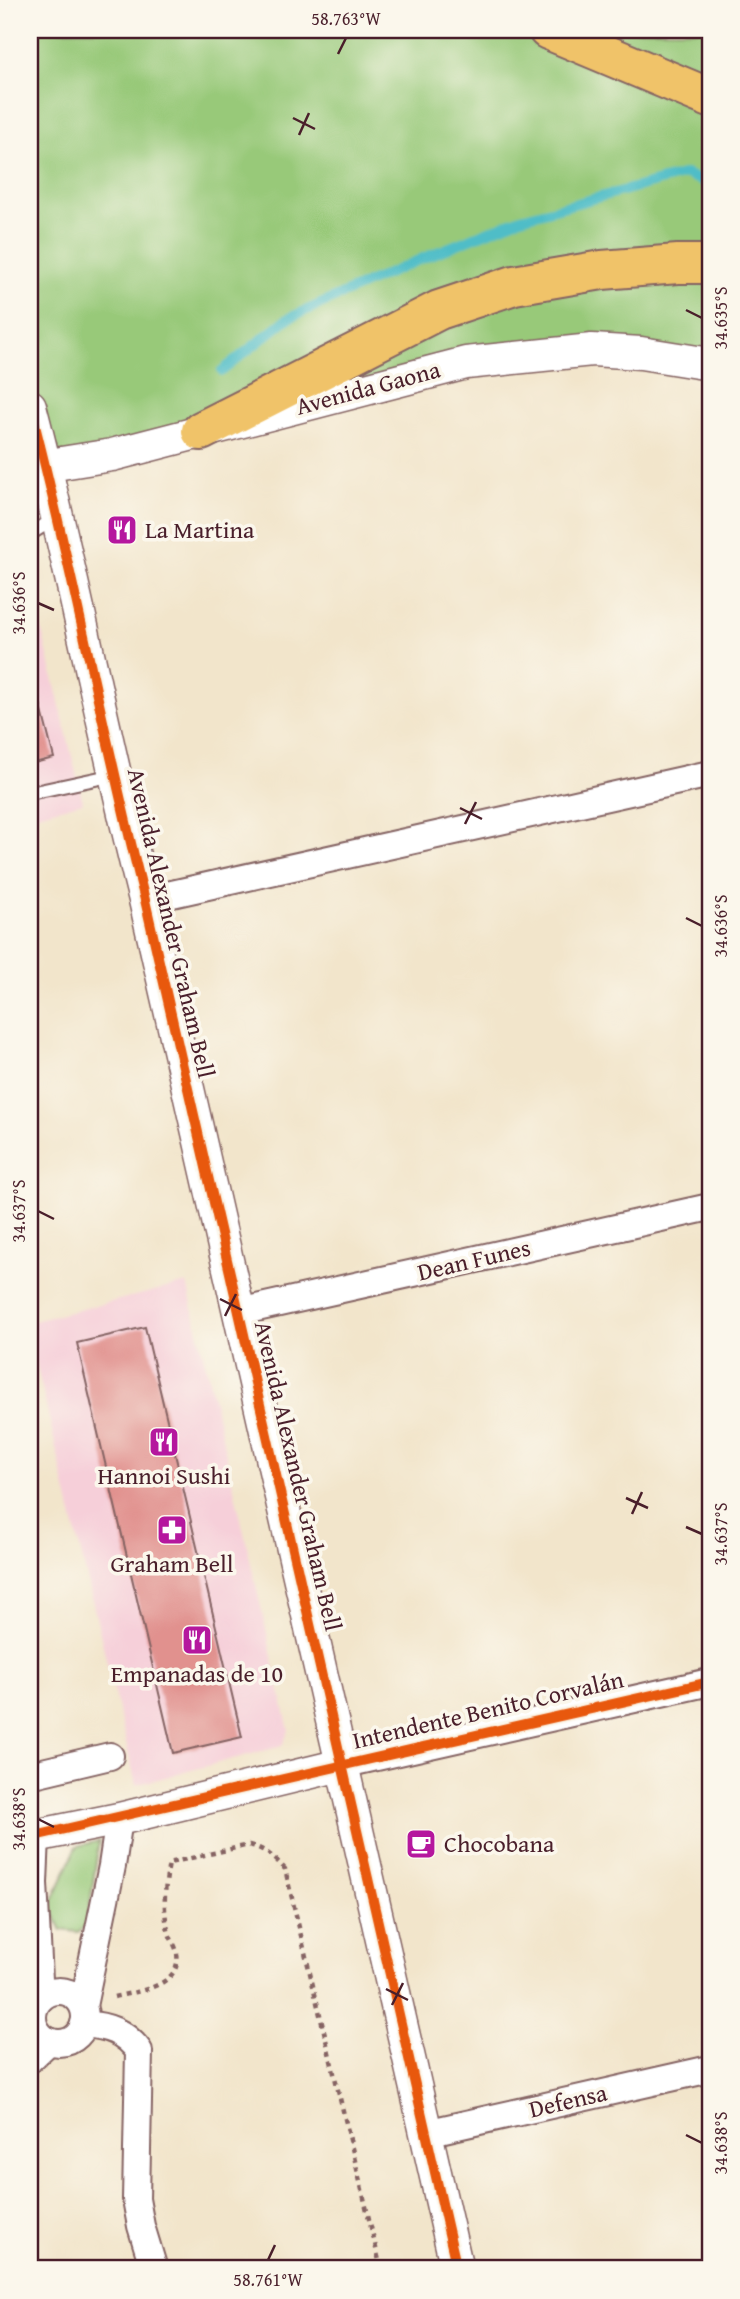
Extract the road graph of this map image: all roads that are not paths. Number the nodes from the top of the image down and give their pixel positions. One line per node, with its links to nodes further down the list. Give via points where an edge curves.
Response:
1 (548, 30): 2 (highway)
2 (710, 98)
3 (710, 264): 6 (highway, via 602,270 514,285 439,310)
4 (710, 364): 6 (street, Avenida Gaona, via 592,349 466,363)
5 (30, 406): 7 (street, Avenida Alexander Graham Bell)
6 (201, 431): 7 (street, Avenida Gaona, via 112,455)
7 (38, 467): 8 (street, Avenida Alexander Graham Bell)
8 (57, 517): 9 (lane); 11 (street, Avenida Alexander Graham Bell)
9 (30, 534)
10 (710, 774): 13 (street)
11 (114, 775): 12 (lane); 13 (street, Avenida Alexander Graham Bell)
12 (30, 793)
13 (145, 900): 15 (street, Avenida Alexander Graham Bell)
14 (710, 1207): 15 (street, Dean Funes)
15 (239, 1312): 18 (street, Avenida Alexander Graham Bell)
16 (710, 1682): 18 (street, Intendente Benito Corvalán)
17 (110, 1756): 19 (street)
18 (341, 1765): 20 (street, Intendente Benito Corvalán); 26 (street, Avenida Alexander Graham Bell)
19 (30, 1775)
20 (120, 1819): 21 (street, Intendente Benito Corvalán); 23 (street)
21 (33, 1837): 22 (street)
22 (40, 1999): 23 (street, via 55,1992 71,1994); 24 (street, via 33,2014)
23 (83, 2015): 24 (street, via 81,2032 67,2042); 27 (street, via 129,2038 139,2051 136,2199)
24 (39, 2050)
25 (710, 2069): 26 (street, Defensa)
26 (426, 2133): 28 (street, Avenida Alexander Graham Bell)
27 (154, 2269)
28 (457, 2269)

